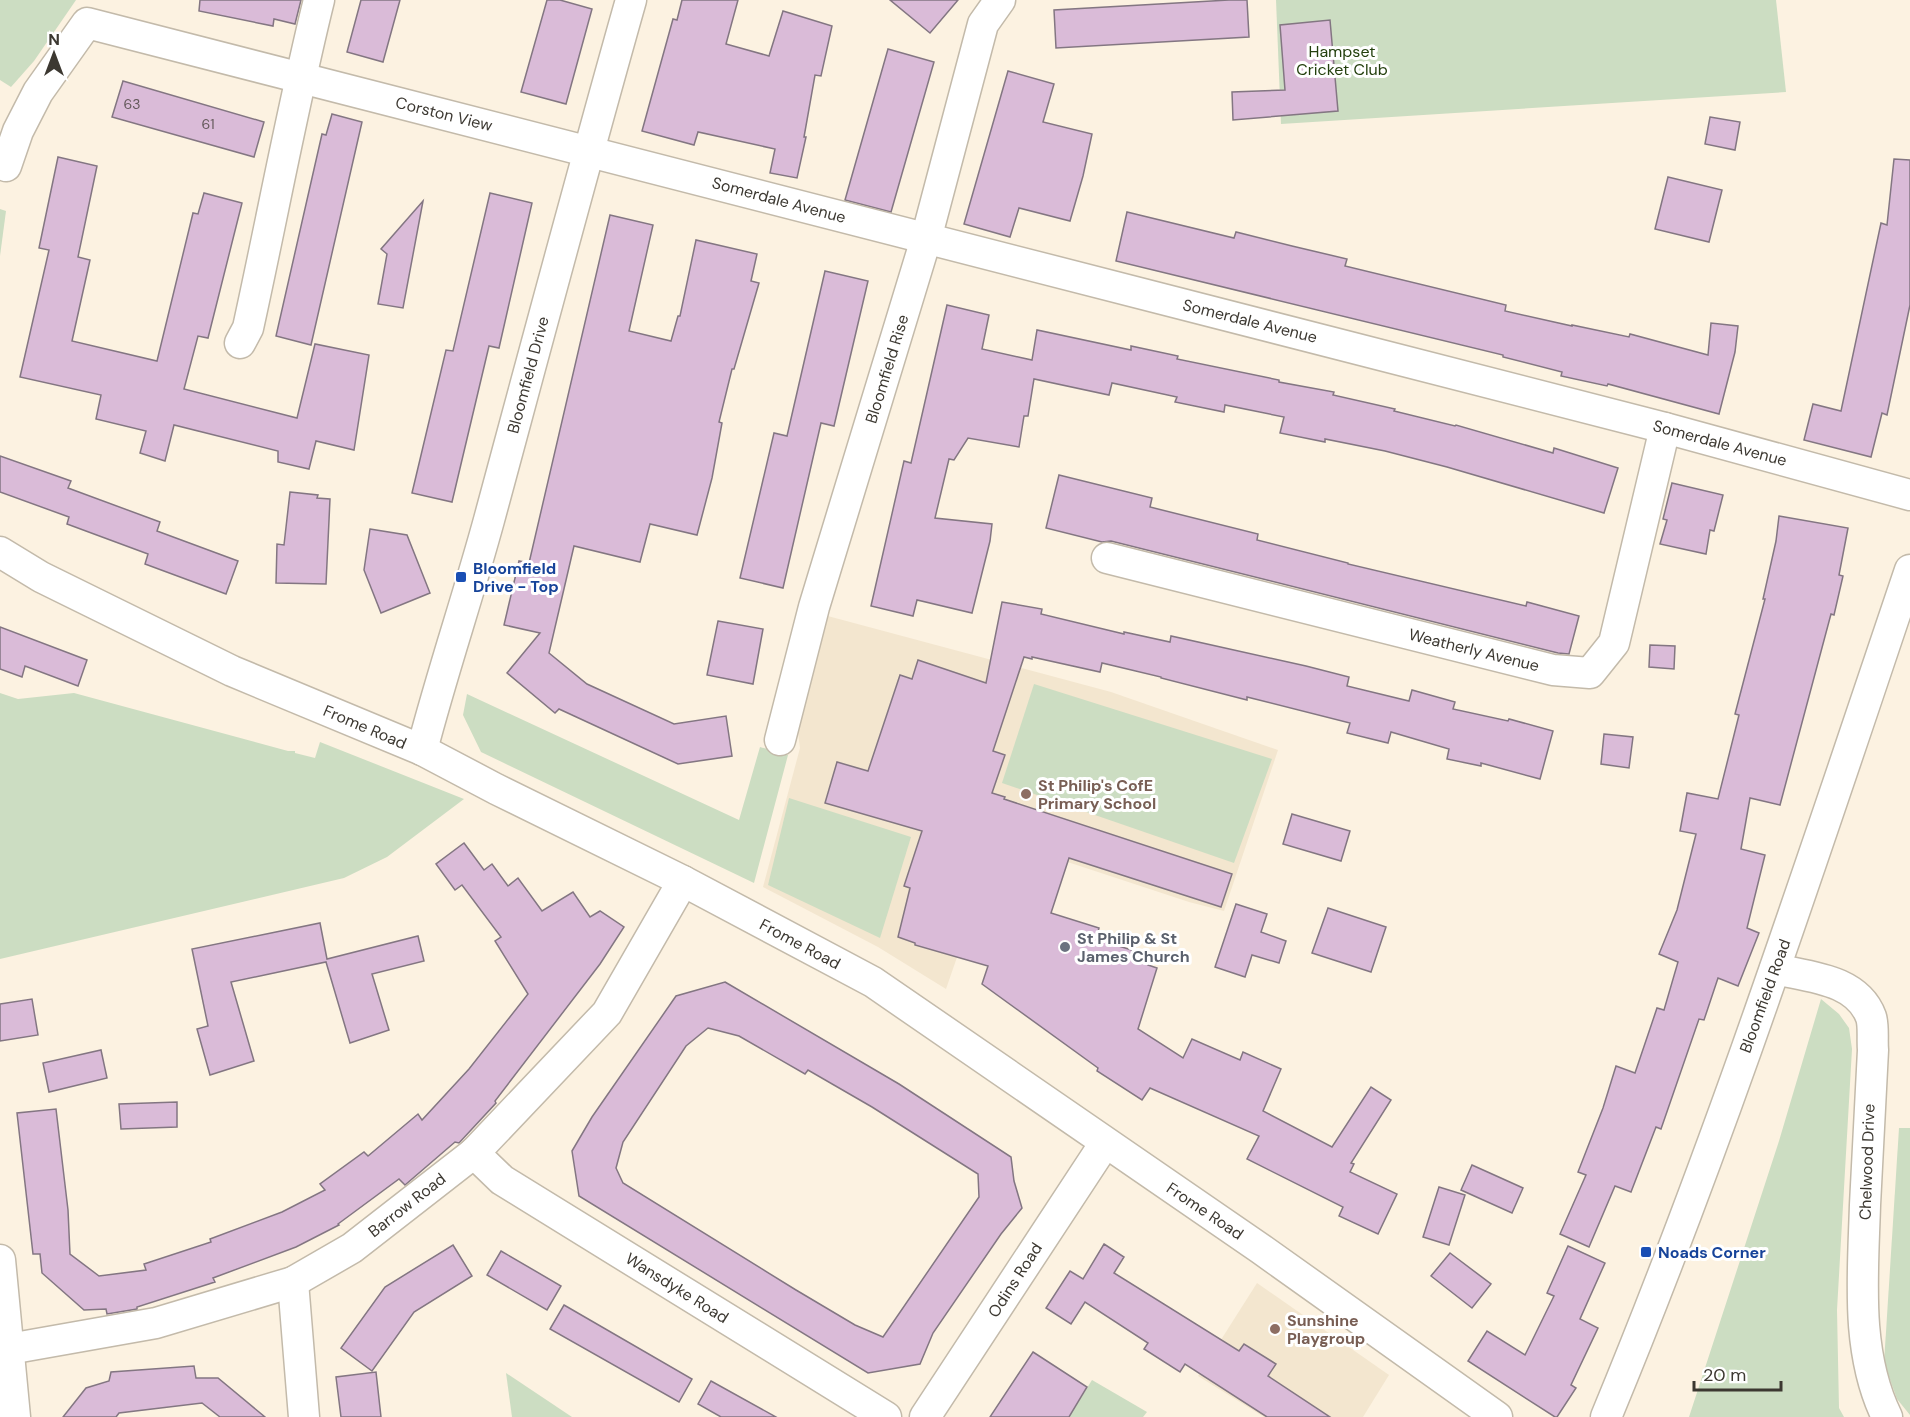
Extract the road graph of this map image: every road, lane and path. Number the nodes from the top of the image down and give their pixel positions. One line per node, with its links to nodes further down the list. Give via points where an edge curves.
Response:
1 (319, 0): 5 (street)
2 (631, 0): 6 (street, Bloomfield Drive)
3 (1000, 0): 8 (street, Bloomfield Rise, via 983,24)
4 (89, 11): 5 (street, Corston View); 7 (street, Corston View, via 38,92)
5 (300, 76): 6 (street, Corston View); 9 (street, via 275,208 248,328)
6 (588, 151): 8 (street, Somerdale Avenue); 18 (street, Bloomfield Drive)
7 (6, 166)
8 (927, 239): 10 (street, Somerdale Avenue); 17 (street, Bloomfield Rise, via 814,607)
9 (240, 343)
10 (1665, 428): 11 (street, Somerdale Avenue); 13 (street, Weatherly Avenue, via 1614,643 1590,674 1552,670)
11 (1910, 495)
12 (0, 552): 16 (street, Frome Road)
13 (1107, 558)
14 (0, 565): 16 (street, Frome Road)
15 (1910, 570): 20 (street, Bloomfield Road)
16 (41, 578): 18 (street, Frome Road, via 232,670)
17 (780, 740)
18 (422, 750): 19 (street, Frome Road)
19 (683, 880): 21 (street, Frome Road, via 873,982); 22 (street, Barrow Road, via 607,1013)
20 (1775, 969): 32 (street, Bloomfield Road); 33 (street, Chelwood Drive, via 1840,985 1857,994 1871,1018 1863,1313 1869,1362)
21 (1105, 1143): 30 (street, Odins Road); 31 (street, Frome Road)
22 (474, 1153): 24 (street, Barrow Road, via 352,1248); 29 (street, Wansdyke Road, via 502,1180)
23 (0, 1260): 25 (street)
24 (292, 1282): 26 (street, Barrow Road, via 156,1323); 28 (street)
25 (3, 1309): 26 (street)
26 (9, 1348): 27 (street)
27 (15, 1417)
28 (304, 1417)
29 (886, 1417)
30 (926, 1417)
31 (1497, 1417)
32 (1606, 1417)
33 (1887, 1417)

